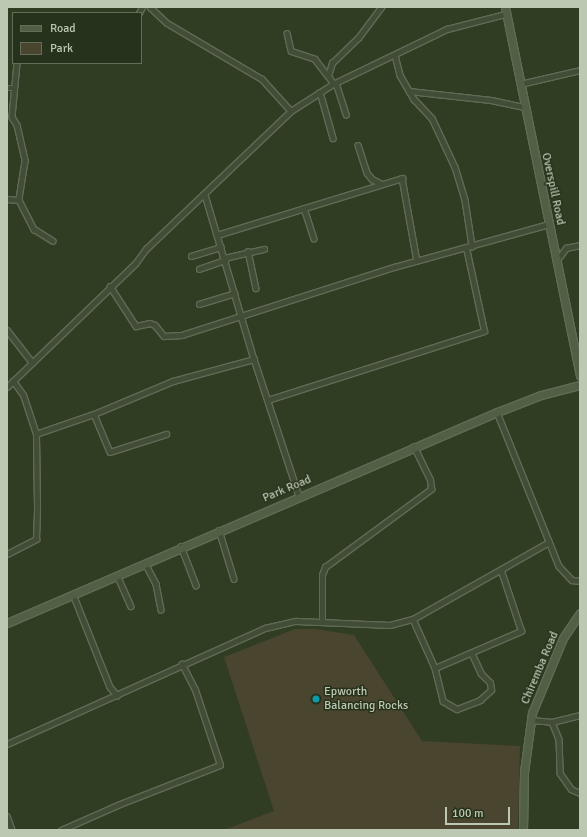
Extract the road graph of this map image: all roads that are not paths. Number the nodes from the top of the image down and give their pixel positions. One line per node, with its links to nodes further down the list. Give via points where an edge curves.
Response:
1 (150, 7): 16 (street, via 173,27 262,79)
2 (381, 7): 8 (street, via 358,38 332,63)
3 (505, 10): 5 (street, via 448,29); 10 (street, Overspill Road)
4 (287, 33): 8 (street, via 291,51 315,59)
5 (395, 55): 9 (street); 13 (street, via 399,73)
6 (17, 64): 12 (street)
7 (580, 70): 10 (street)
8 (328, 76): 9 (street)
9 (334, 84): 14 (street); 17 (street)
10 (520, 84): 15 (street, Overspill Road)
11 (7, 88): 12 (street)
12 (14, 88): 23 (street, via 12,116 17,125 25,160)
13 (409, 91): 15 (street, via 491,100); 31 (street, via 432,118 455,167 465,200)
14 (320, 92): 16 (street); 18 (street)
15 (524, 107): 25 (street, Overspill Road)
16 (291, 111): 21 (street)
17 (346, 114)
18 (333, 138)
19 (358, 145): 20 (street, via 367,173)
20 (380, 183): 24 (street); 37 (street, via 402,178)
21 (205, 195): 26 (street); 39 (street)
22 (7, 199): 23 (street)
23 (19, 200): 28 (street, via 34,229)
24 (304, 208): 26 (street); 27 (street)
25 (549, 224): 31 (street); 36 (street, Overspill Road)
26 (217, 235): 30 (street)
27 (314, 238)
28 (53, 241)
29 (580, 246): 36 (street, via 566,248)
30 (221, 247): 34 (street); 35 (street)
31 (469, 247): 37 (street); 51 (street, via 484,331)
32 (264, 249): 33 (street)
33 (248, 251): 35 (street); 40 (street)
34 (191, 256)
35 (224, 259): 38 (street); 41 (street)
36 (557, 260): 47 (street, Overspill Road)
37 (417, 261): 43 (street)
38 (199, 268)
39 (110, 286): 43 (street, via 136,326 155,325 164,336 182,335); 46 (street)
40 (256, 288)
41 (234, 294): 42 (street); 43 (street)
42 (199, 304)
43 (241, 317): 45 (street)
44 (7, 330): 46 (street)
45 (254, 359): 51 (street); 53 (street, via 173,381)
46 (32, 362): 48 (street)
47 (580, 374)
48 (13, 381): 50 (street); 54 (street, via 23,395)
49 (580, 385): 52 (street, Park Road, via 541,395)
50 (7, 387)
51 (268, 400): 57 (street)
52 (497, 412): 56 (street, Park Road); 59 (street)
53 (94, 414): 54 (street); 55 (street, via 110,452)
54 (36, 434): 61 (street, via 36,539)
55 (166, 434)
56 (414, 447): 57 (street, Park Road); 73 (street, via 430,480 430,489 325,567 322,575)
57 (299, 496): 58 (street, Park Road)
58 (219, 530): 60 (street, Park Road); 65 (street)
59 (549, 542): 63 (street); 66 (street, via 560,568 572,580)
60 (181, 546): 62 (street, Park Road); 67 (street)
61 (7, 554)
62 (145, 563): 64 (street, Park Road); 70 (street, via 156,584)
63 (501, 571): 72 (street); 75 (street, via 521,631)
64 (117, 575): 68 (street, Park Road); 69 (street)
65 (234, 579)
66 (580, 581)
67 (196, 586)
68 (73, 594): 74 (street, Park Road); 78 (street, via 110,687)
69 (131, 606)
70 (161, 610)
71 (580, 613): 80 (street, Chiremba Road, via 563,638 538,695)
72 (413, 619): 73 (street, via 390,625); 77 (street)
73 (322, 622): 76 (street, via 296,621 265,628)
74 (7, 624)
75 (471, 653): 77 (street); 77 (street, via 481,674 490,683 491,690 480,700 457,709 443,701)
76 (182, 664): 78 (street); 86 (street, via 195,690 220,765)
77 (436, 668)
78 (117, 695): 82 (street)
79 (580, 715): 81 (street)
80 (531, 720): 81 (street); 87 (street, Chiremba Road, via 524,772)
81 (552, 722): 83 (street, via 559,739 560,773 571,789)
82 (7, 744)
83 (580, 793)
84 (7, 816): 85 (street)
85 (12, 830)
86 (61, 830)
87 (523, 830)

